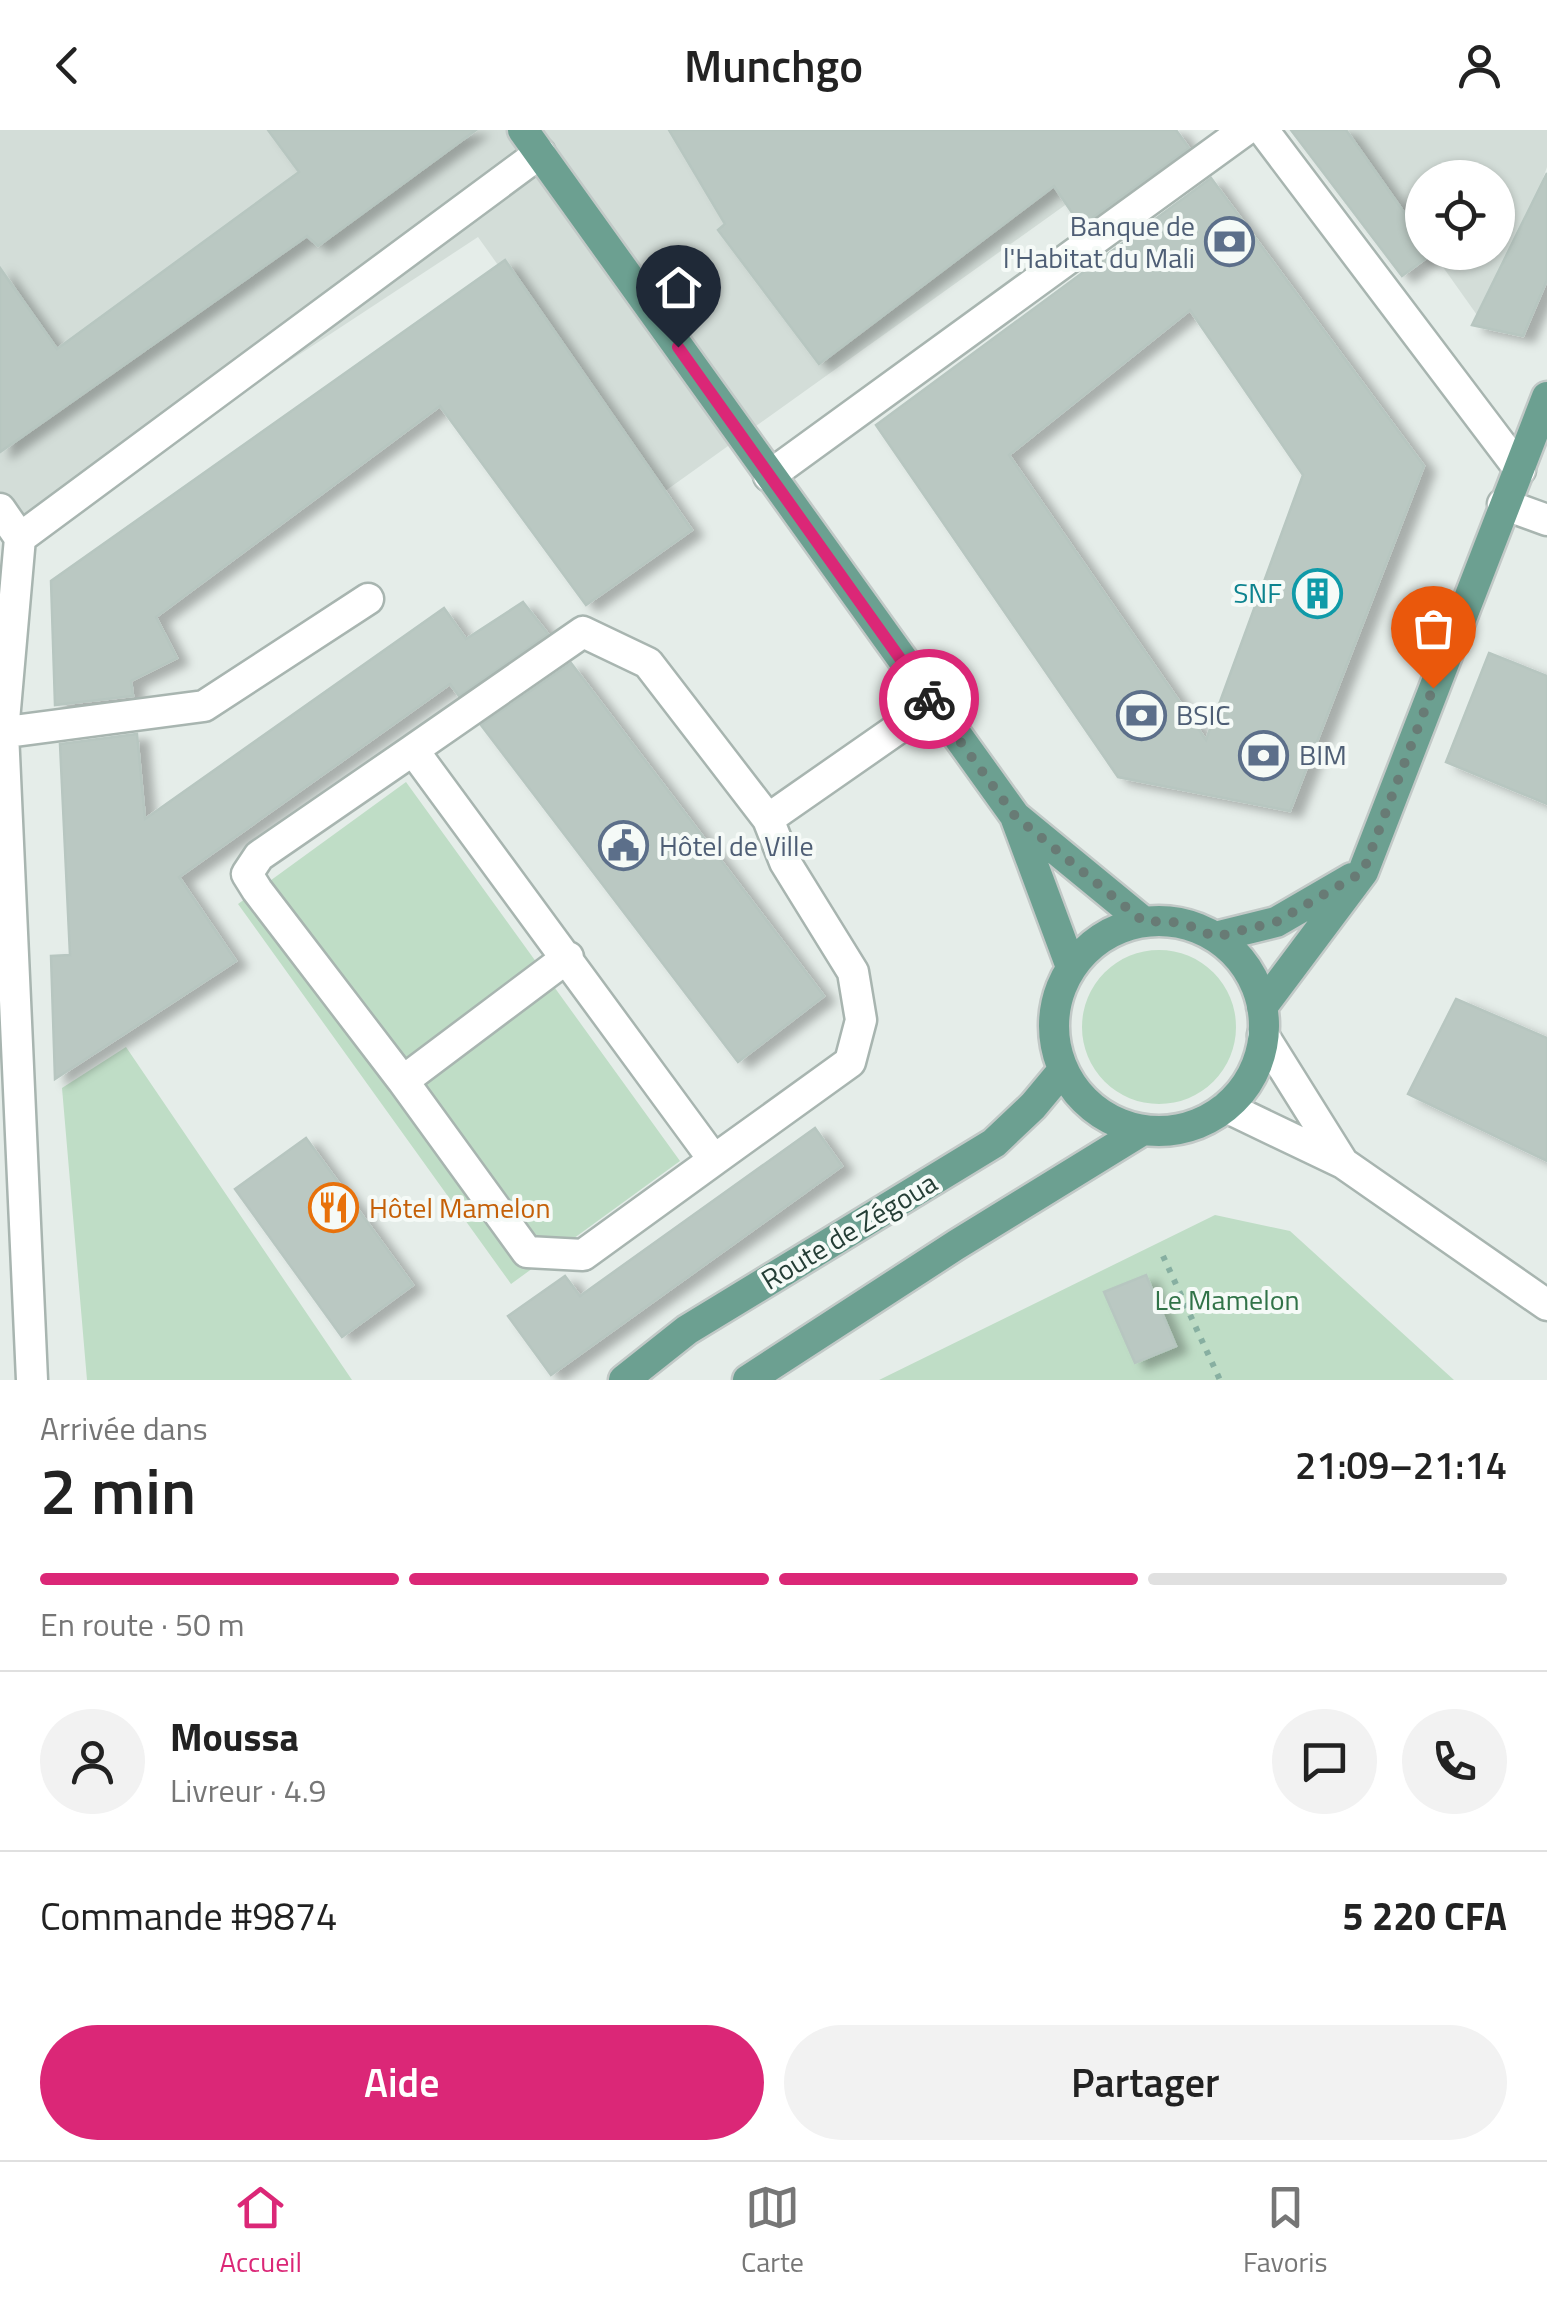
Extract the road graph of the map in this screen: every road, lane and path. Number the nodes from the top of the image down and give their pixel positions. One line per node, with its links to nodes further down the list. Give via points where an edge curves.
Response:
1 (1245, 130): 6 (street)
2 (1263, 130): 5 (street)
3 (531, 142): 6 (main road); 10 (street)
4 (1547, 397): 5 (main road)
5 (1520, 470): 7 (main road)
6 (770, 476): 12 (main road)
7 (1503, 504): 9 (street); 17 (main road)
8 (0, 509): 10 (street)
9 (1547, 520)
10 (20, 538): 13 (street)
11 (368, 599): 13 (street, via 204,706)
12 (933, 704): 15 (main road); 16 (street)
13 (1, 733): 31 (street)
14 (412, 750): 16 (street, via 583,632 648,663); 20 (street); 24 (street, via 259,856 247,874)
15 (1015, 816): 18 (main road); 21 (main road)
16 (768, 818): 27 (street, via 785,862 854,972 861,1020 850,1062)
17 (1363, 872): 19 (main road, via 1276,922); 22 (main road)
18 (1144, 922): 19 (main road, via 1169,921); 21 (main road, via 1103,937)
19 (1215, 937): 22 (main road, via 1246,968)
20 (568, 957): 24 (street); 27 (street)
21 (1071, 967): 23 (main road, via 1054,1028)
22 (1262, 1021): 25 (main road, via 1258,1063); 28 (street)
23 (1063, 1070): 26 (main road, via 1096,1110); 32 (main road, Route de Zégoua, via 994,1143 687,1330)
24 (403, 1081): 27 (street, via 528,1252 583,1255)
25 (1226, 1107): 26 (main road, via 1201,1122); 28 (street)
26 (1143, 1130): 33 (main road)
27 (714, 1160)
28 (1343, 1163): 30 (street)
29 (1164, 1256): 34 (path)
30 (1547, 1304)
31 (32, 1380)
32 (624, 1380)
33 (748, 1380)
34 (1220, 1380)

